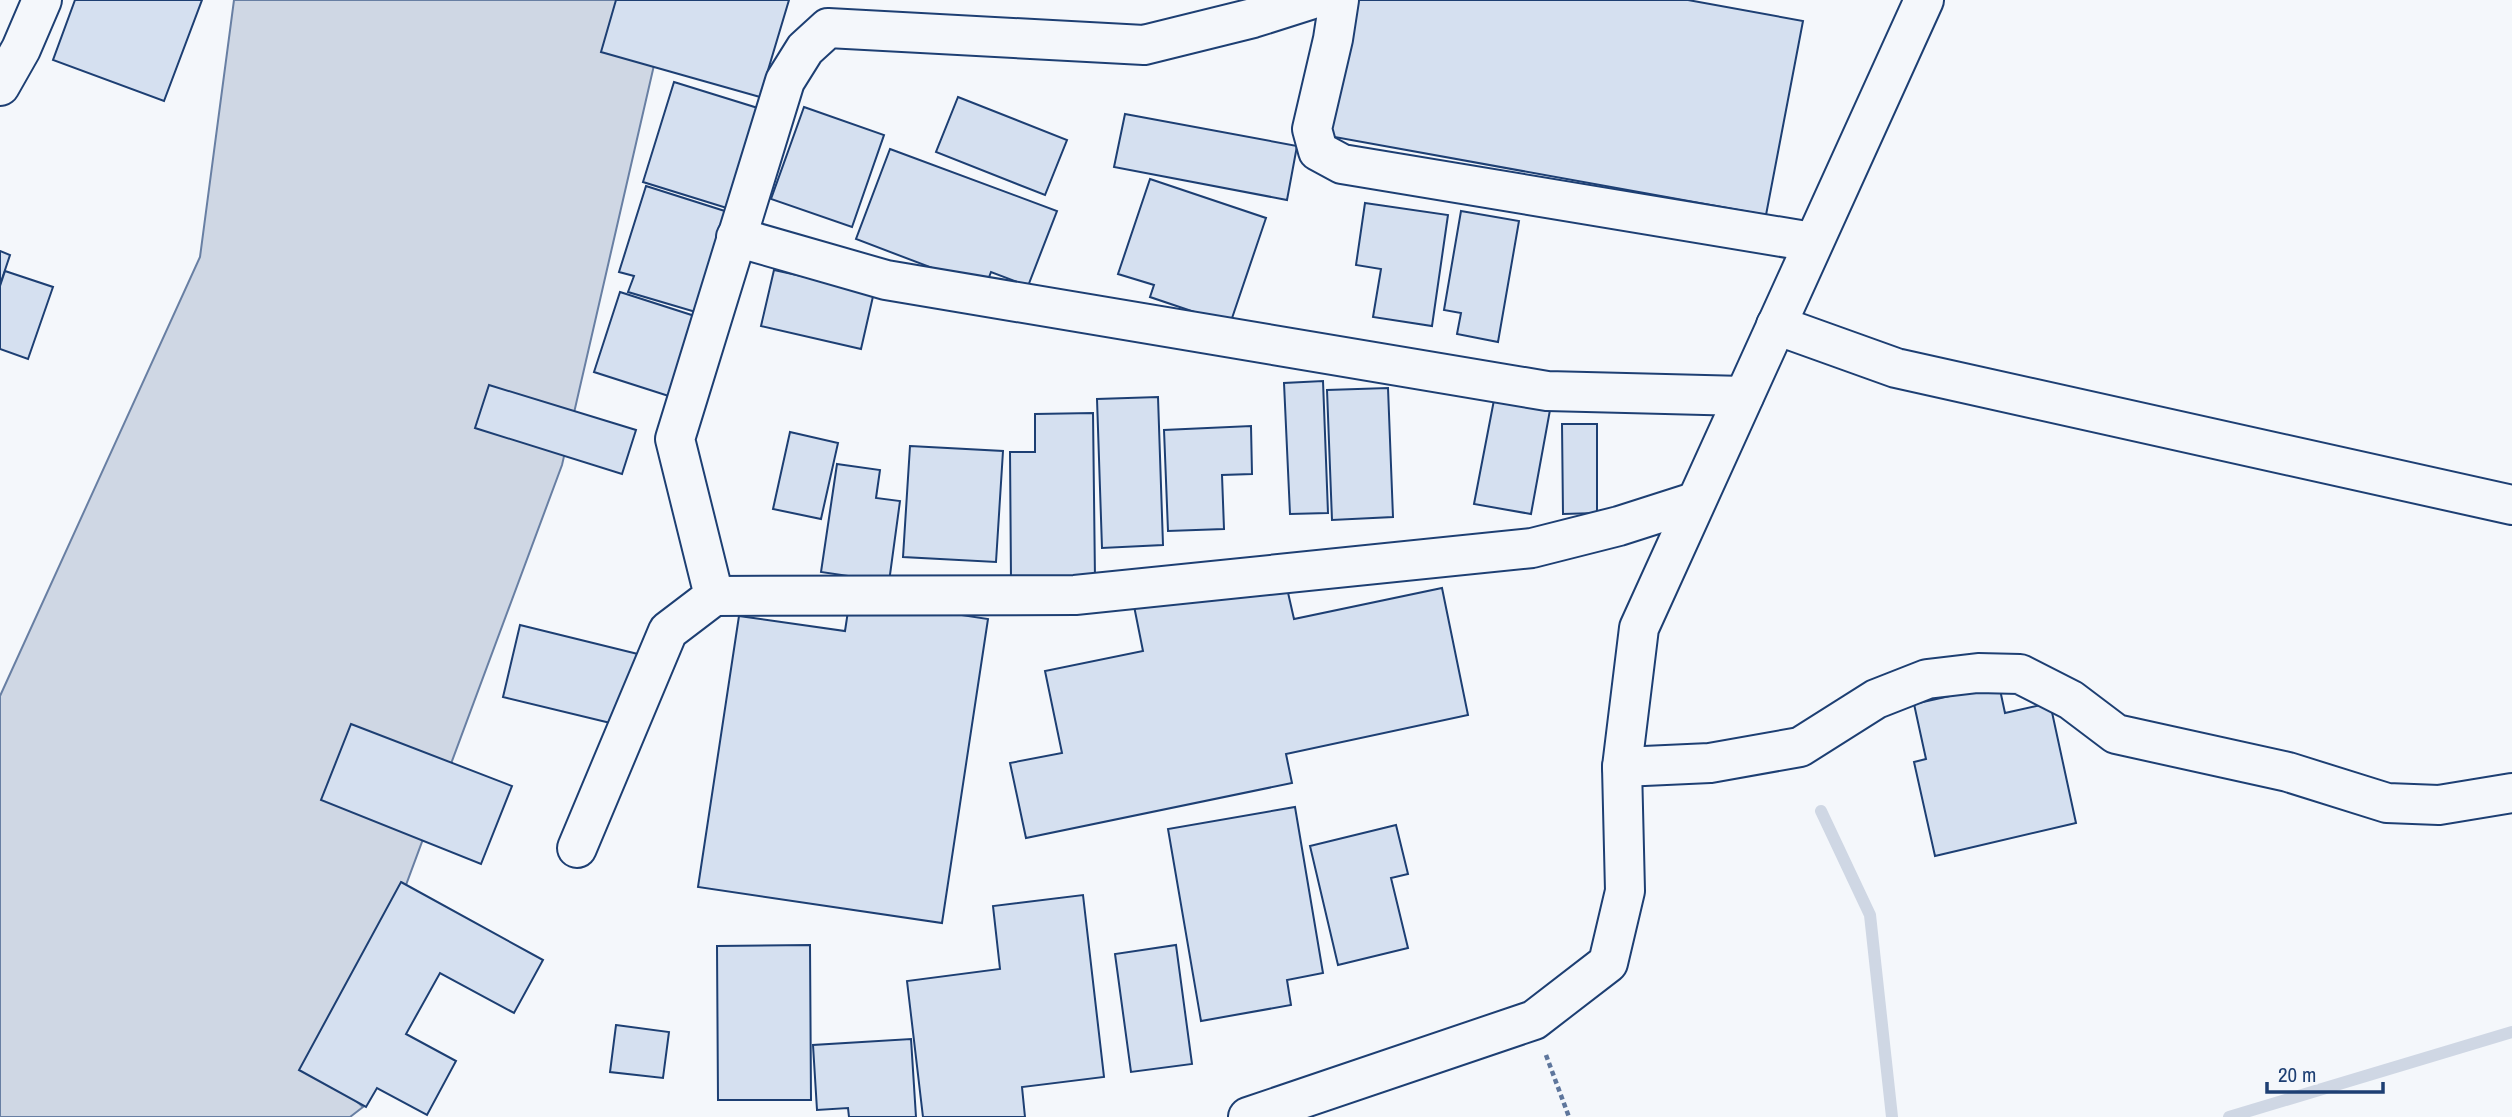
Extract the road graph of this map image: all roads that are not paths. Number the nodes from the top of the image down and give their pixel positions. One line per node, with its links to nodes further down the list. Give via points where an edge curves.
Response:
1 (42, 0): 5 (street)
2 (1310, 0): 6 (street, via 1144,45 828,28 806,48 785,81)
3 (1339, 0): 7 (street, via 1311,129 1318,151 1342,164)
4 (1924, 0): 7 (street)
5 (0, 86)
6 (736, 237): 9 (street, via 886,280 1547,391); 12 (street, via 675,439)
7 (1812, 242): 8 (street)
8 (1776, 325): 9 (street); 11 (street, via 1896,368)
9 (1744, 396): 10 (street)
10 (1694, 502): 12 (street, via 1532,548 1074,595); 13 (street, via 1639,628)
11 (2512, 505)
12 (714, 596): 15 (street, via 668,631)
13 (1622, 767): 14 (street, via 1710,764 1800,747 1876,699 1927,679 2021,674 2071,700 2116,734 2288,772 2387,803 2440,805); 16 (street, via 1625,891 1608,963 1534,1020)
14 (2512, 793)
15 (577, 848)
16 (1248, 1117)

